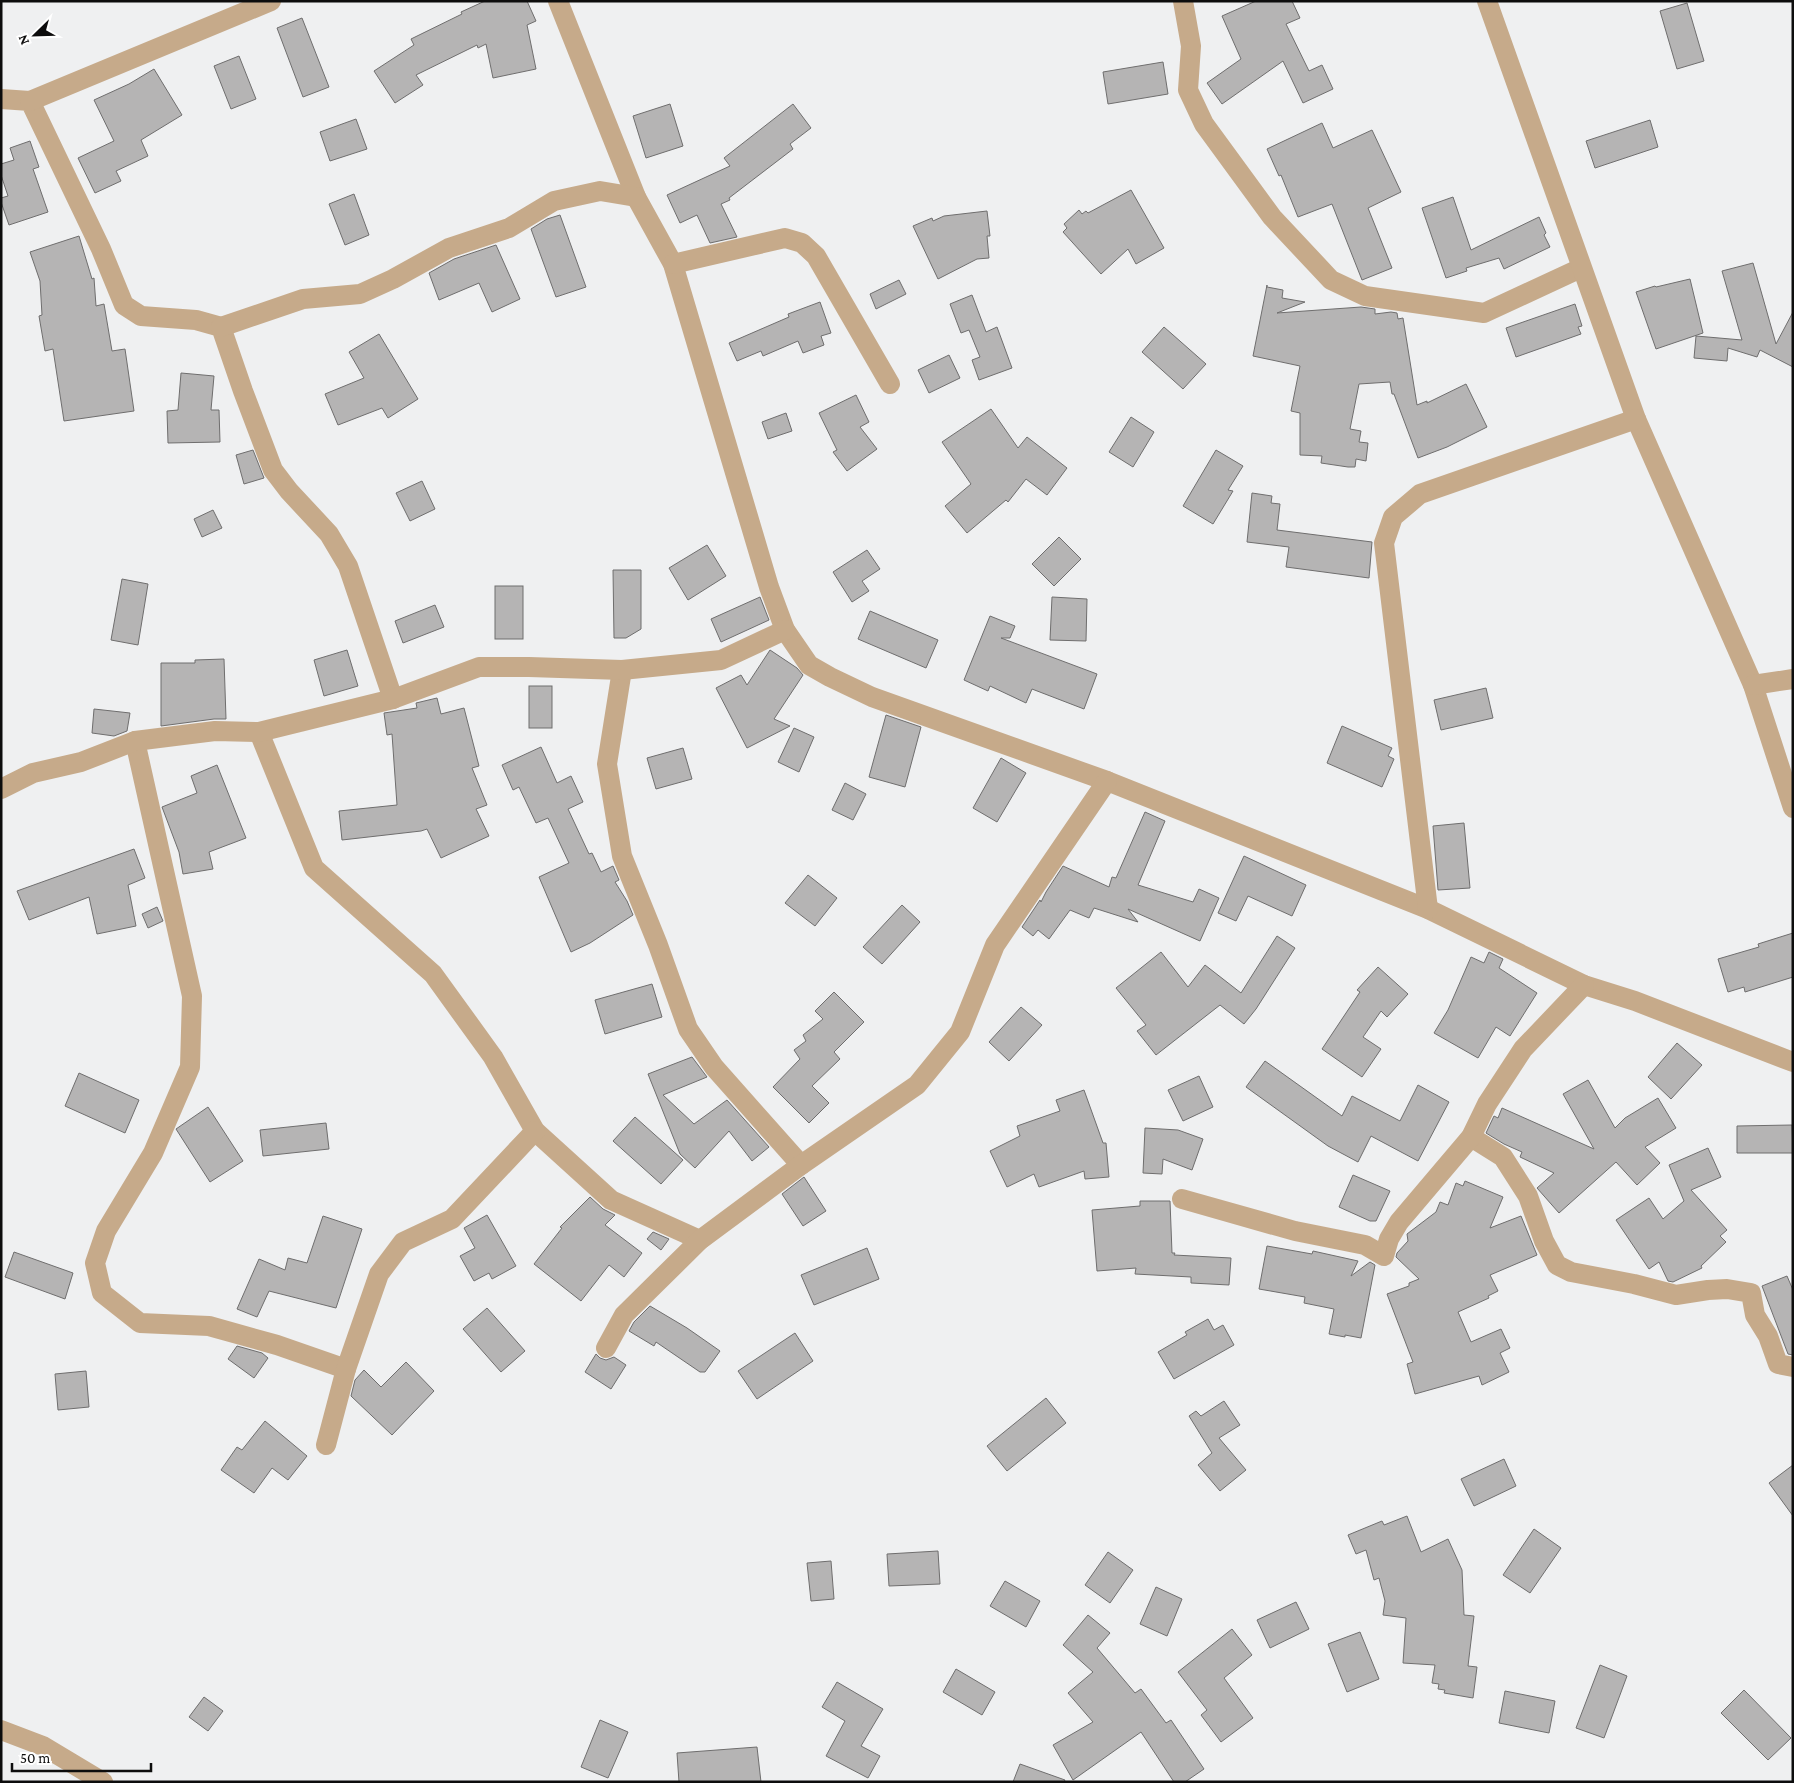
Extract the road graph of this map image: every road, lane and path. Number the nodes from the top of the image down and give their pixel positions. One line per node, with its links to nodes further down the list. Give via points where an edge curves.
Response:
1 (271, 1): 6 (street)
2 (558, 1): 7 (street)
3 (1184, 1): 9 (street, via 1191,46 1188,90 1204,124 1272,217 1332,280 1365,296 1484,313)
4 (1487, 1): 9 (street)
5 (1, 99): 6 (street)
6 (30, 101): 10 (street, via 102,249 124,305 141,316 196,320)
7 (636, 197): 8 (street); 10 (street, via 600,191 554,201 509,228 449,248 360,294 304,299)
8 (673, 264): 11 (street, via 785,238 802,243 816,256); 13 (street, via 769,586)
9 (1581, 268): 12 (street)
10 (221, 327): 17 (street, via 273,470 329,534 348,566)
11 (890, 384)
12 (1636, 419): 16 (street); 23 (street, via 1420,494 1393,517 1384,543)
13 (786, 630): 14 (street, via 721,660); 20 (street, via 809,665 863,693)
14 (622, 670): 17 (street, via 479,667); 28 (street, via 607,764 622,856 688,1029 714,1067)
15 (1793, 679): 16 (street)
16 (1753, 685): 22 (street)
17 (393, 699): 18 (street)
18 (259, 732): 19 (street, via 215,731); 26 (street, via 314,868 433,974 493,1057)
19 (135, 741): 21 (street, via 81,762 32,773); 33 (street, via 192,996 190,1067 153,1153 106,1231 95,1263 102,1293 140,1323 209,1326)
20 (1107, 781): 23 (street); 28 (street, via 995,945 960,1032 917,1085)
21 (1, 789)
22 (1793, 808)
23 (1428, 909): 24 (street)
24 (1584, 985): 25 (street, via 1635,1001); 27 (street, via 1524,1049 1487,1104)
25 (1793, 1062)
26 (534, 1130): 30 (street, via 611,1200); 33 (street, via 452,1219 403,1242 379,1274)
27 (1471, 1137): 29 (street, via 1399,1222 1384,1256 1365,1245 1295,1231); 32 (street, via 1504,1158 1528,1196 1544,1241 1557,1265 1571,1272 1676,1295 1718,1289 1751,1293 1755,1315 1768,1336 1778,1364)
28 (801, 1165): 30 (street)
29 (1182, 1199)
30 (700, 1240): 31 (street, via 624,1315)
31 (606, 1348)
32 (1793, 1367)
33 (346, 1369): 34 (street)
34 (326, 1445)
35 (1, 1730): 36 (street, via 43,1746)
36 (102, 1782)

